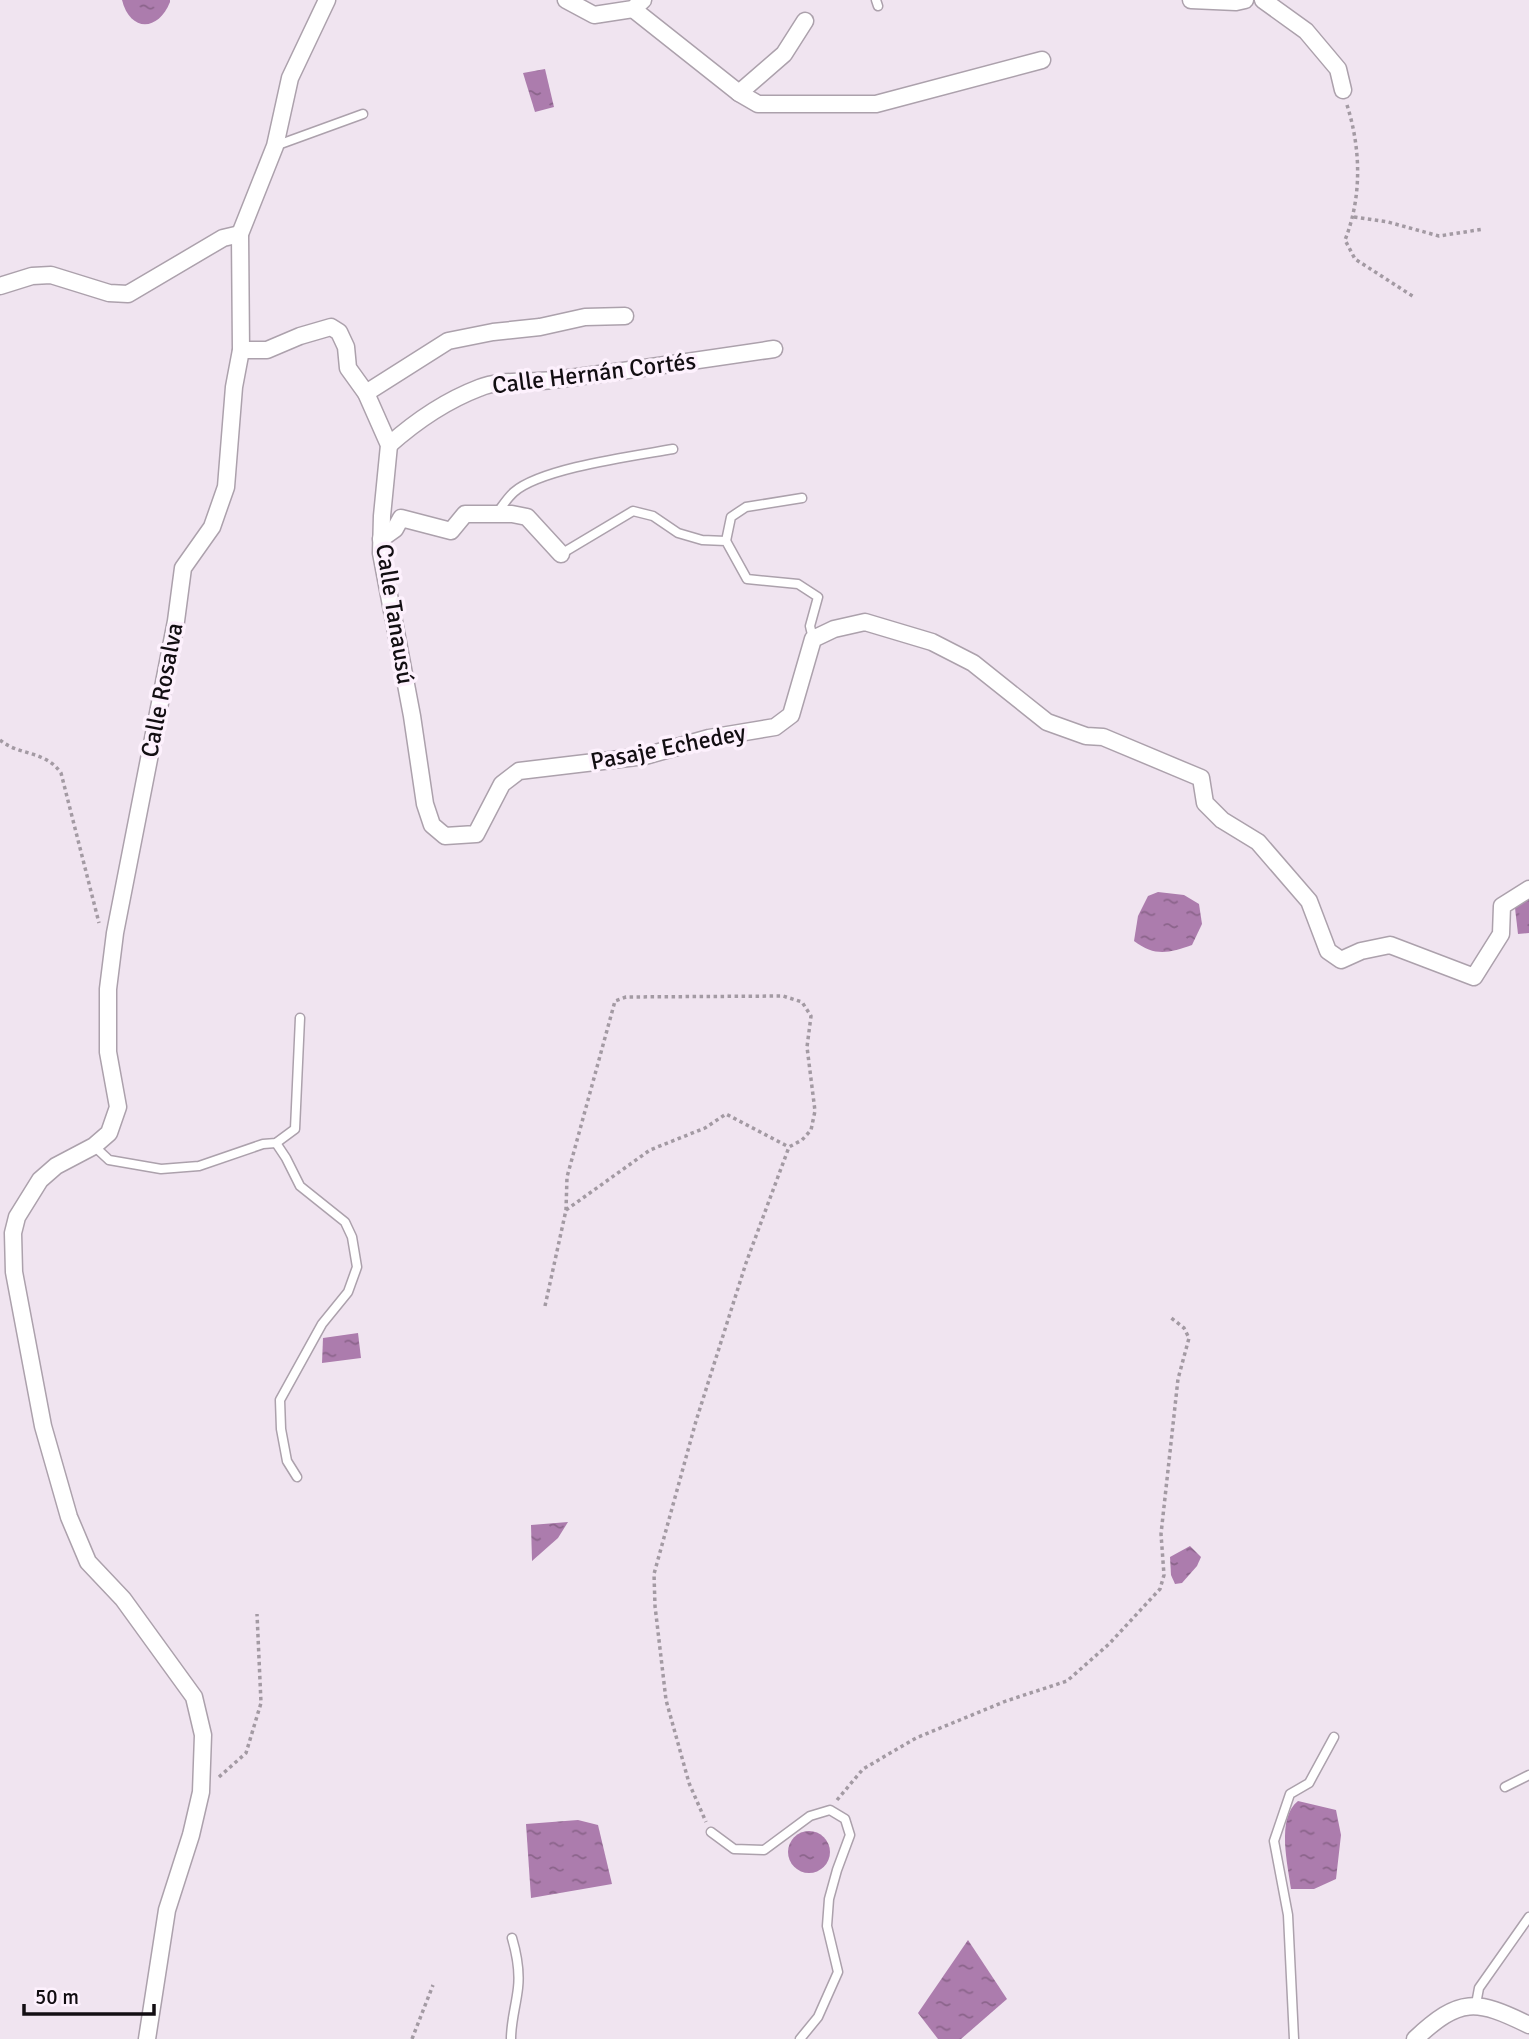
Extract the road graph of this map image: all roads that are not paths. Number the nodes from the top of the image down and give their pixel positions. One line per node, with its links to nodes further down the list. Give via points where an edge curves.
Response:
1 (327, 0): 12 (street, via 290,78)
2 (566, 0): 6 (street, via 594,15)
3 (1191, 0): 4 (street)
4 (1245, 0)
5 (1264, 0): 9 (street, via 1306,31 1338,69)
6 (638, 5): 10 (street)
7 (805, 21): 10 (street, via 784,54)
8 (1042, 60): 10 (street, via 876,104 758,104)
9 (1343, 90)
10 (739, 93)
11 (363, 114): 12 (lane)
12 (275, 146): 13 (street)
13 (240, 234): 14 (street, via 223,238 128,294 109,293 51,275); 17 (street, Calle Rosalva)
14 (0, 286)
15 (625, 316): 18 (street, via 585,317 447,341)
16 (774, 349): 19 (street, Calle Hernán Cortés, via 481,387 445,404)
17 (241, 351): 18 (street, Calle Tanausú, via 267,350 331,327 339,332 348,368); 31 (street, Calle Rosalva, via 226,487 212,527 183,568 115,933 108,989 108,1052 118,1107 110,1133)
18 (366, 393): 19 (street, Calle Tanausú)
19 (389, 445): 23 (street, Calle Tanausú)
20 (673, 449): 22 (lane, via 579,467 527,484 513,492)
21 (803, 498): 24 (lane, via 746,507 731,517)
22 (496, 514): 23 (street, via 465,513 451,531 401,518); 25 (street, via 527,517)
23 (381, 539): 27 (street, Calle Tanausú, via 432,825 445,836 476,834 502,783)
24 (726, 541): 25 (lane, via 678,533 653,516 634,511); 26 (lane, via 747,579 799,584 818,597 810,626)
25 (561, 554)
26 (814, 639): 27 (street, Pasaje Echedey, via 791,715 775,727 709,738 645,756); 28 (street, via 865,622 932,642 973,663 1047,722 1102,737 1201,779 1205,803 1222,820 1258,842 1309,901 1328,951 1340,960 1390,945 1474,977 1501,934 1503,906)
27 (519, 771)
28 (1529, 889)
29 (300, 1018): 30 (lane, via 295,1129)
30 (276, 1143): 31 (lane, via 199,1166 161,1169 109,1160); 32 (lane, via 300,1186 345,1222 357,1267 348,1292 322,1324 280,1399 287,1461)
31 (94, 1146): 41 (street, via 40,1180 13,1233 14,1272 43,1426 69,1517 88,1562 123,1599 194,1697 203,1735 201,1792 167,1910)
32 (297, 1477)
33 (1334, 1737): 44 (lane, via 1309,1783 1290,1794 1274,1841 1288,1915)
34 (1529, 1775): 35 (lane)
35 (1505, 1787)
36 (710, 1832): 43 (lane, via 734,1850 764,1850 810,1816 830,1810 845,1819 850,1835 837,1870 827,1926 838,1972 818,2017)
37 (1529, 1917): 39 (lane, via 1479,1988)
38 (512, 1938): 42 (lane, via 518,1987)
39 (1476, 2004): 40 (street); 45 (street, via 1453,2011)
40 (1529, 2025)
41 (147, 2039)
42 (511, 2039)
43 (800, 2039)
44 (1294, 2039)
45 (1415, 2039)

